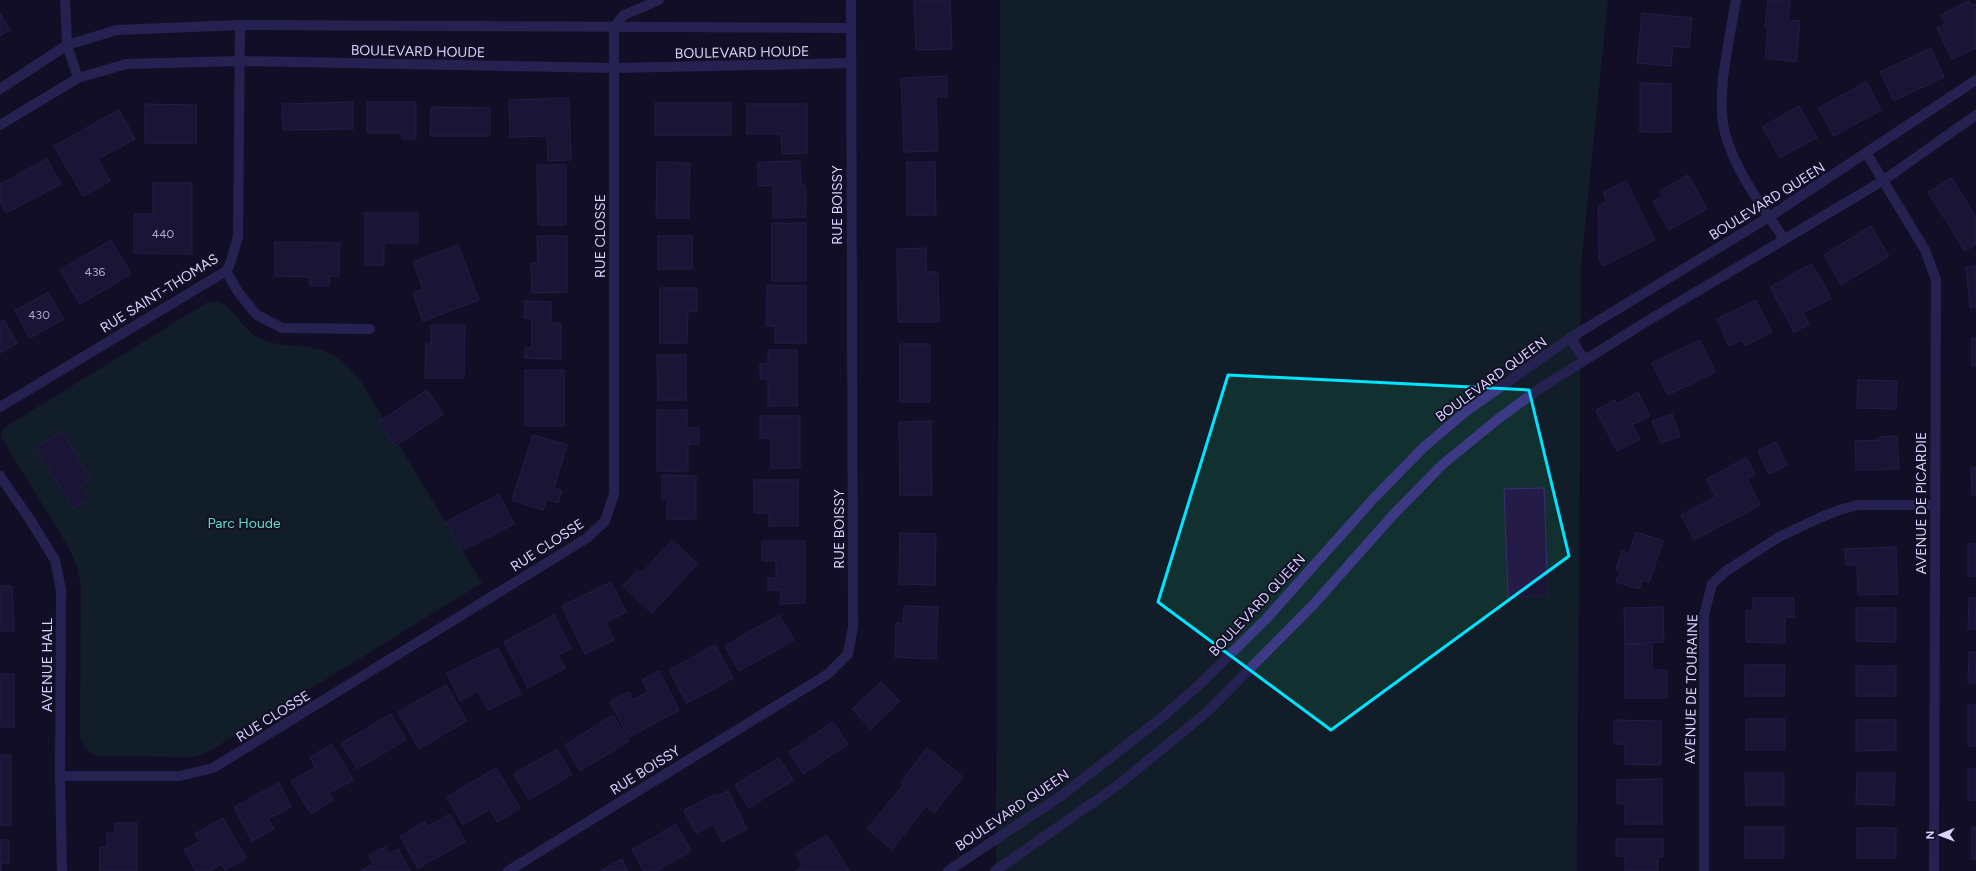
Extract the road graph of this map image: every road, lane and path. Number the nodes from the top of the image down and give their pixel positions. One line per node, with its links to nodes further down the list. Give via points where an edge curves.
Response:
1 (65, 0): 8 (street)
2 (659, 0): 6 (street, via 624,15)
3 (851, 0): 7 (street, RUE BOISSY)
4 (1736, 0): 19 (street, via 1726,66 1722,119 1731,151)
5 (240, 25): 6 (street, BOULEVARD HOUDE); 8 (street, BOULEVARD HOUDE, via 116,30); 9 (street, RUE SAINT-THOMAS)
6 (614, 27): 7 (street, BOULEVARD HOUDE); 11 (street, RUE CLOSSE)
7 (850, 28): 10 (street, RUE BOISSY)
8 (67, 45): 12 (street); 14 (street, BOULEVARD HOUDE)
9 (239, 61): 11 (street, BOULEVARD HOUDE); 12 (street, BOULEVARD HOUDE, via 126,64); 21 (street, RUE SAINT-THOMAS, via 238,237)
10 (851, 63): 11 (street, BOULEVARD HOUDE); 30 (street, RUE BOISSY, via 853,627 848,654 828,674)
11 (615, 68): 28 (street, RUE CLOSSE, via 614,494 605,521 587,538 213,768 180,776)
12 (78, 78): 16 (street, BOULEVARD HOUDE)
13 (1976, 80): 17 (street, BOULEVARD QUEEN)
14 (0, 89)
15 (1976, 115): 18 (street)
16 (0, 125)
17 (1867, 154): 18 (street, AVENUE DE PICARDIE); 19 (street, BOULEVARD QUEEN)
18 (1884, 180): 20 (street); 27 (street, AVENUE DE PICARDIE, via 1925,250 1936,280)
19 (1769, 217): 20 (street); 23 (street, BOULEVARD QUEEN)
20 (1784, 239): 24 (street)
21 (226, 271): 22 (street, via 238,292 257,315 282,328); 25 (street, RUE SAINT-THOMAS)
22 (370, 329)
23 (1570, 338): 24 (street); 31 (street, BOULEVARD QUEEN, via 1471,408 1424,447 1374,498 1267,618 1198,686 1160,719 1061,796)
24 (1584, 360): 32 (street, via 1515,406 1443,464 1393,514 1314,604 1207,712 1118,785)
25 (0, 407)
26 (0, 476): 28 (street, AVENUE HALL, via 55,560 61,590)
27 (1936, 505): 33 (street, AVENUE DE TOURAINE, via 1858,506 1839,510 1779,537 1726,571 1712,584 1704,615); 34 (street, AVENUE DE PICARDIE)
28 (60, 776): 29 (street, AVENUE HALL)
29 (62, 871)
30 (508, 871)
31 (948, 871)
32 (995, 871)
33 (1704, 871)
34 (1934, 871)

